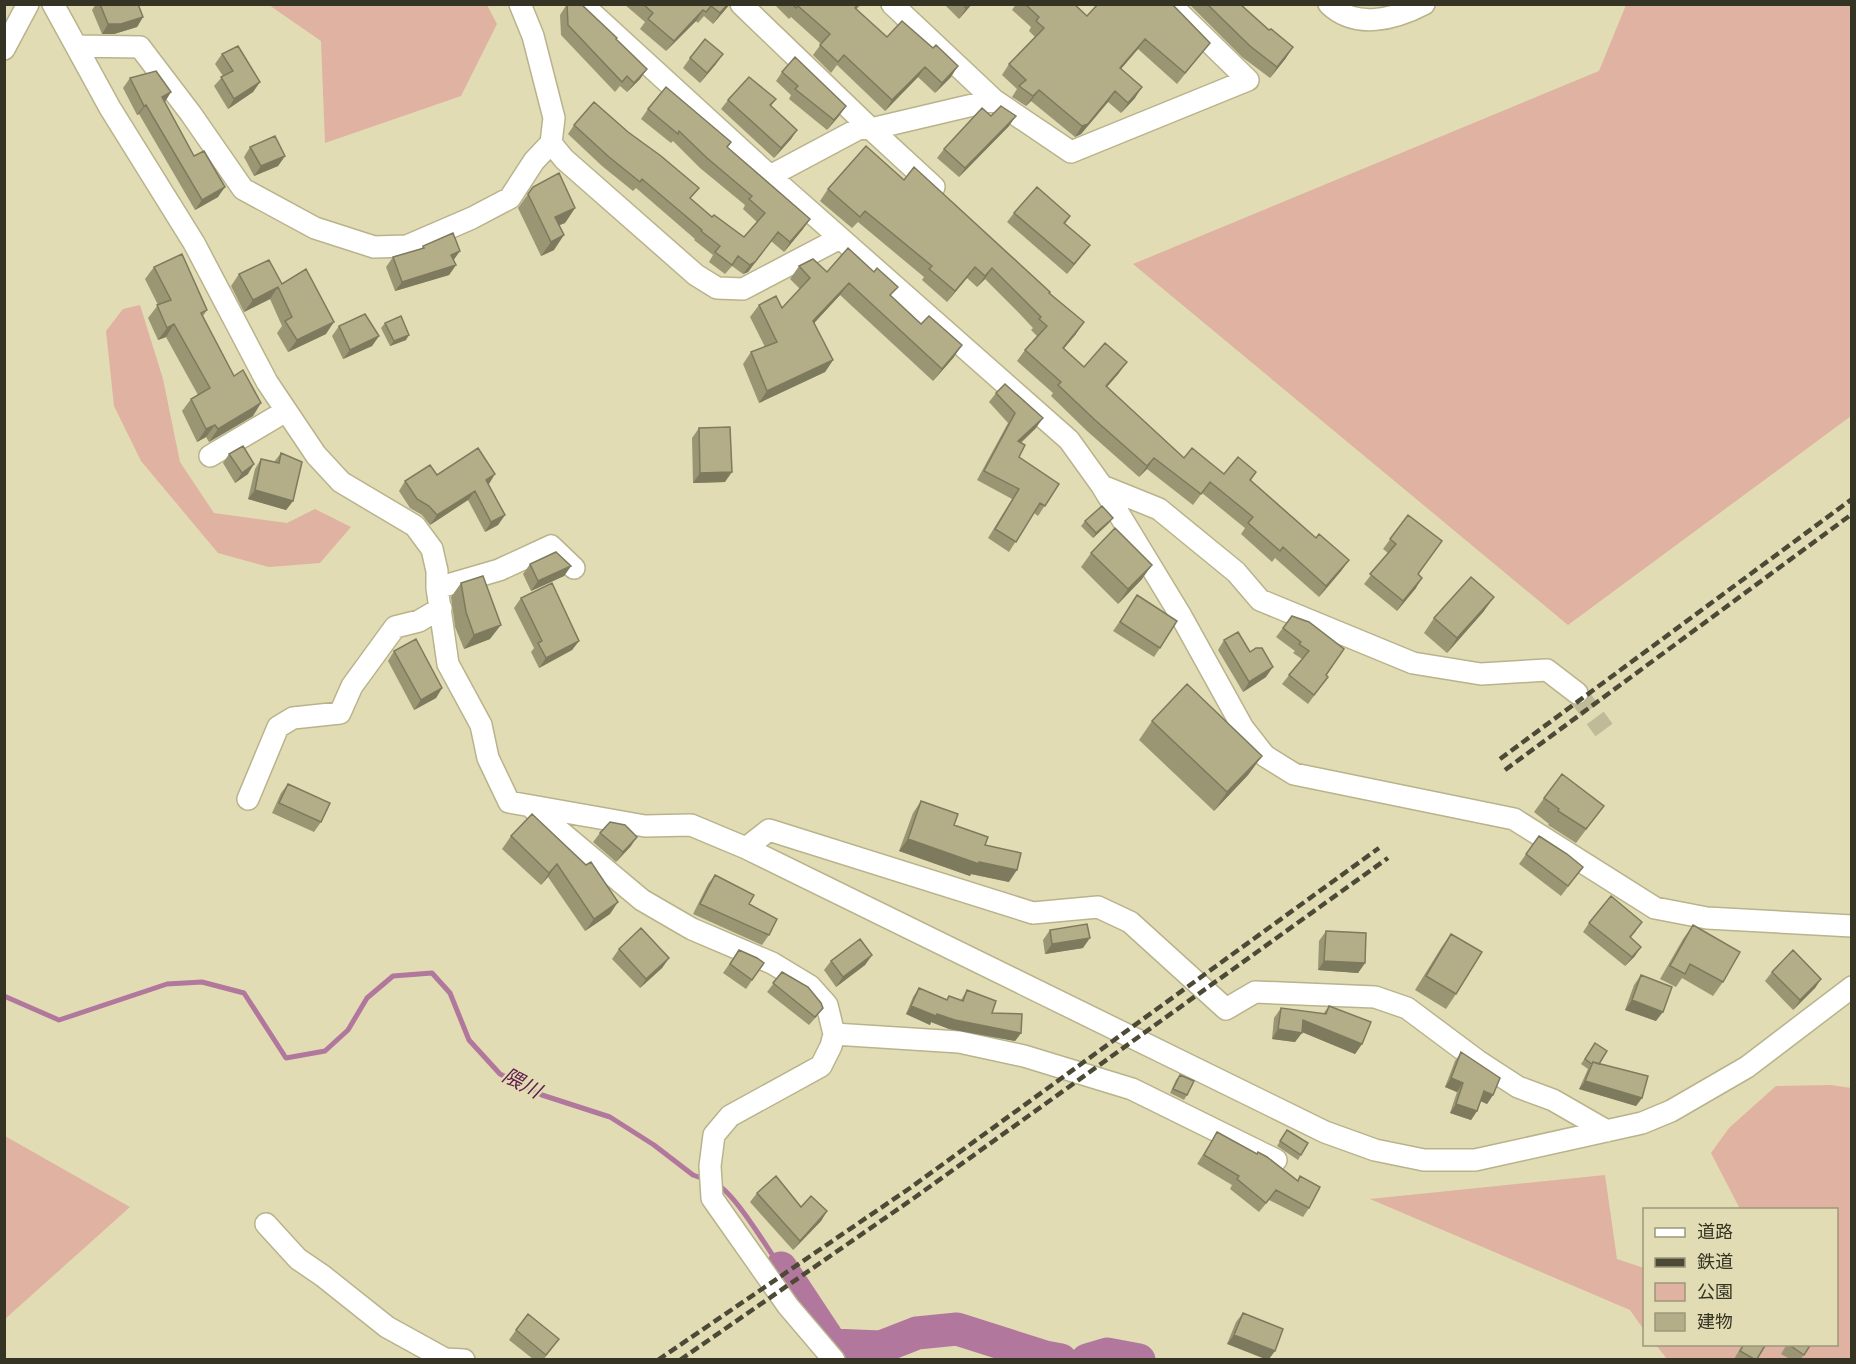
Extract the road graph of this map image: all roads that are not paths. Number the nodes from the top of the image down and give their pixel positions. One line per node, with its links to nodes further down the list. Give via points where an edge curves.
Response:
1 (28, 4): 11 (street)
2 (53, 4): 10 (street)
3 (520, 4): 14 (street, via 533,36 554,118)
4 (582, 4): 15 (street)
5 (741, 4): 13 (street)
6 (892, 4): 12 (street)
7 (1170, 4): 12 (street, via 1248,80 1071,152)
8 (1329, 4): 9 (street, via 1337,12 1367,21 1402,15)
9 (1425, 4)
10 (76, 46): 14 (street, via 140,47 243,189 315,228 374,247 407,246 510,198); 18 (street, via 194,243)
11 (4, 49)
12 (994, 100): 13 (street)
13 (871, 129): 15 (street, via 860,128); 16 (street)
14 (551, 143): 17 (street, via 661,245 717,288 743,289)
15 (770, 176): 17 (street)
16 (947, 200)
17 (840, 238): 20 (street, via 1069,440)
18 (286, 411): 19 (street); 22 (street, via 316,455 341,482 416,526 432,549)
19 (210, 456)
20 (1102, 486): 23 (street, via 1159,509 1236,572 1260,600 1413,663 1481,674 1547,670); 27 (street, via 1181,616 1242,728 1265,756 1293,774 1514,819 1655,908 1707,918)
21 (574, 568): 22 (street, via 551,546)
22 (439, 598): 24 (street, via 419,621 395,627 352,686 340,713 293,718 278,727); 25 (street, via 448,664 481,725 488,758 509,802)
23 (1577, 693)
24 (248, 799)
25 (530, 806): 26 (street, via 645,826 691,825); 29 (street, via 642,900 692,929 772,963 810,986 826,1005)
26 (746, 848): 30 (street, via 1325,1132 1375,1150 1424,1160 1475,1160); 30 (street, via 769,830 1033,913 1098,908 1130,922 1227,1009 1255,992 1375,997 1407,1008 1518,1087 1553,1100)
27 (1851, 926)
28 (1851, 987): 30 (street, via 1747,1067 1642,1124)
29 (834, 1034): 31 (street, via 959,1042 1024,1056 1132,1089); 34 (street, via 821,1066 730,1116 714,1135 710,1166 712,1198 788,1306)
30 (1607, 1131)
31 (1276, 1160)
32 (266, 1224): 33 (street, via 298,1259 387,1327 445,1359)
33 (464, 1359)
34 (834, 1359)

